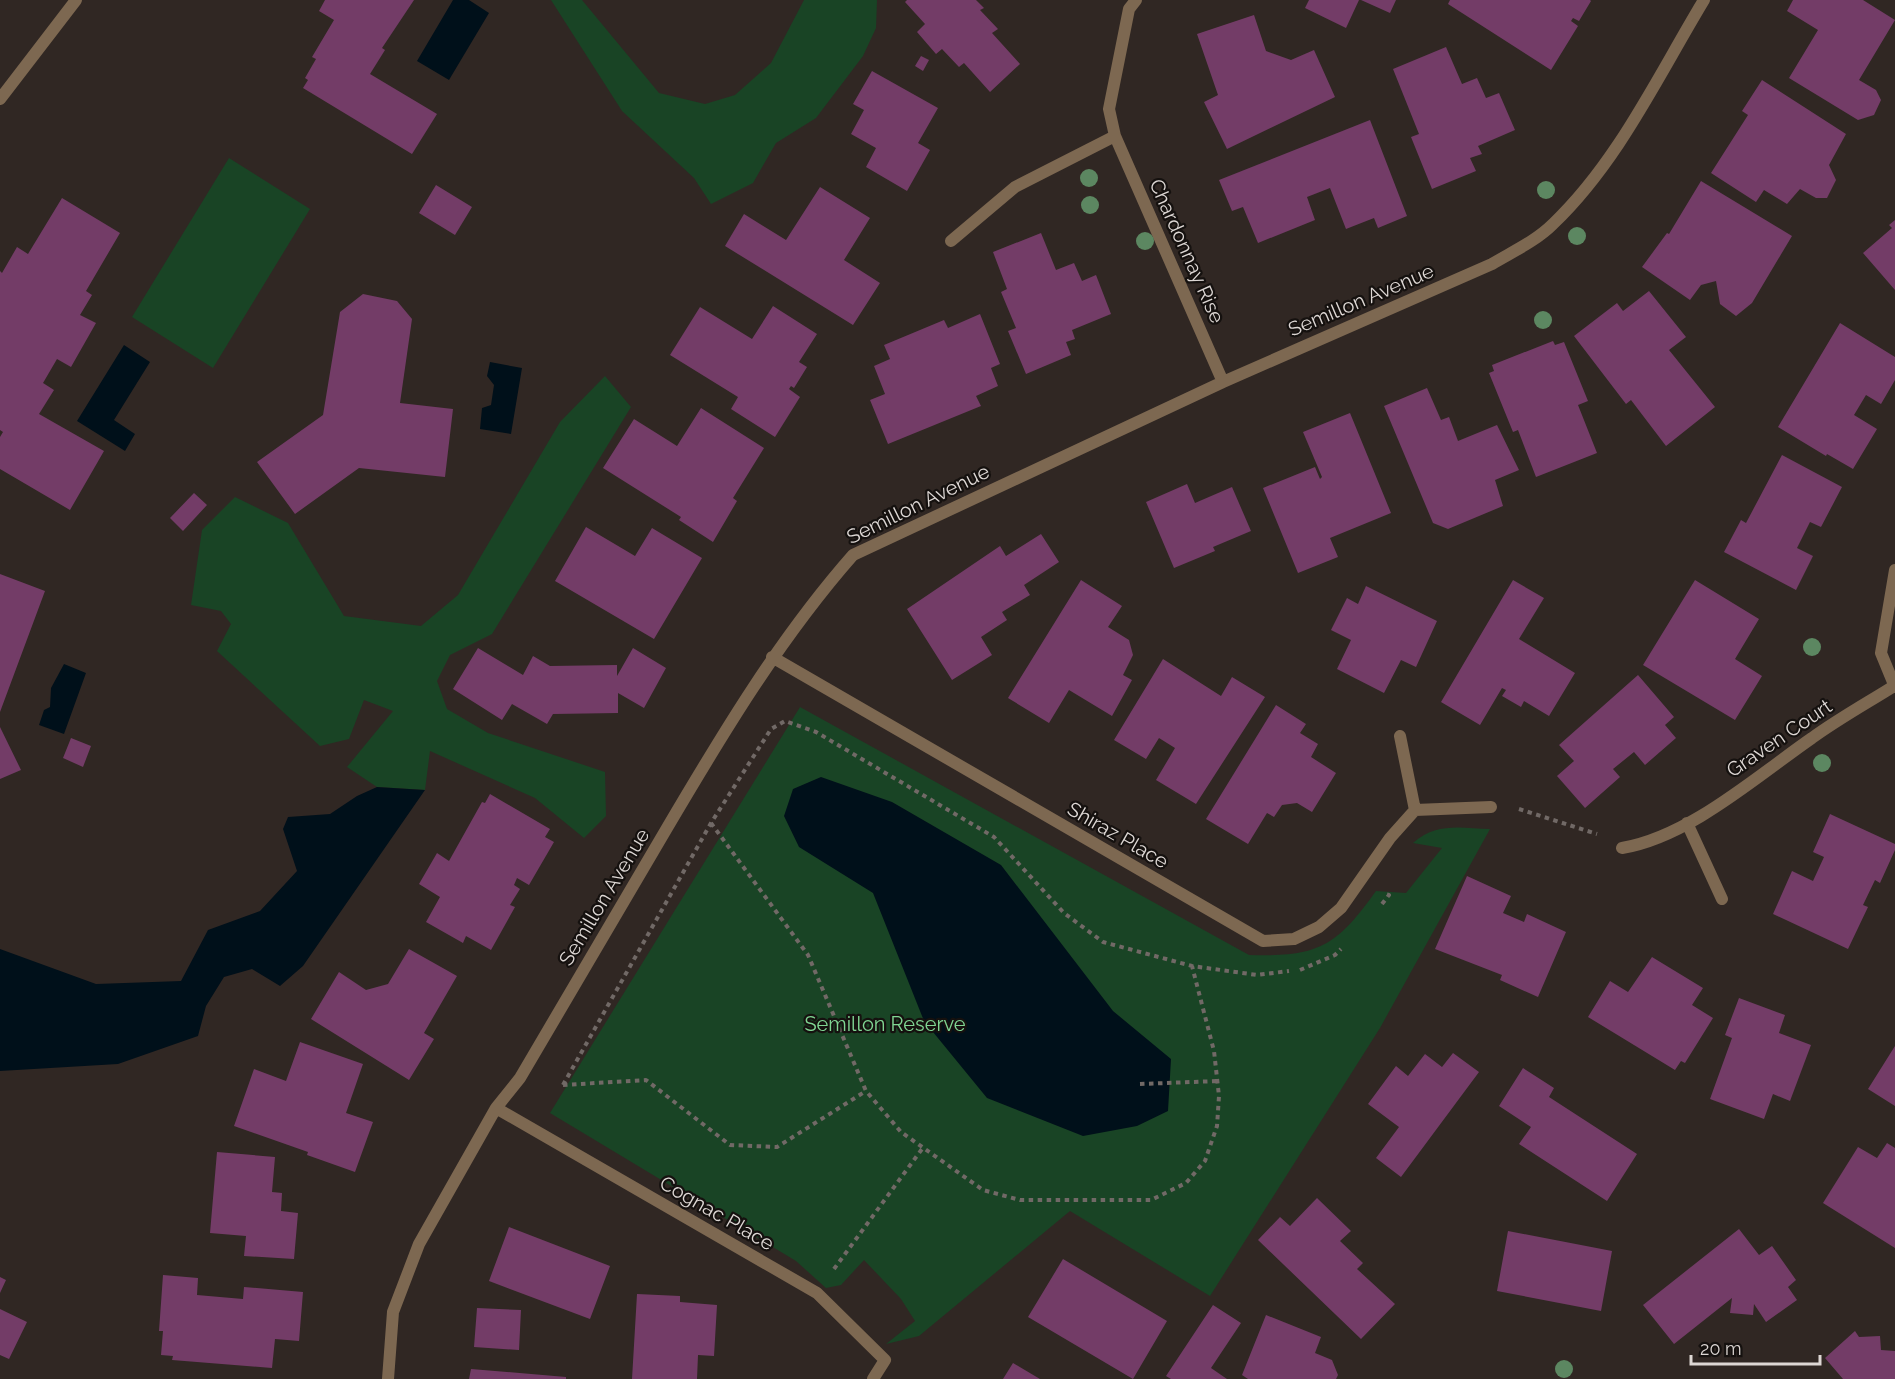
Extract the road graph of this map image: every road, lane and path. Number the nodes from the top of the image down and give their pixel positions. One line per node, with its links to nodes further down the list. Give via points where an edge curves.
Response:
1 (76, 0): 4 (street)
2 (1136, 0): 5 (street, Chardonnay Rise, via 1129,9 1109,109)
3 (1704, 0): 7 (street, Semillon Avenue, via 1611,156 1552,226 1492,264)
4 (0, 99)
5 (1115, 135): 6 (street, via 1015,187); 7 (street, Chardonnay Rise)
6 (951, 241)
7 (1224, 382): 9 (street, Semillon Avenue, via 853,555 815,598)
8 (1895, 570): 10 (street, Graven Court, via 1881,653)
9 (772, 657): 13 (street, Shiraz Place, via 1263,941 1294,939 1319,927 1341,908 1390,838); 26 (street, Semillon Avenue, via 520,1078)
10 (1895, 687): 15 (street, Graven Court, via 1816,735)
11 (1400, 736): 13 (street)
12 (1491, 807): 13 (street); 16 (path, via 1511,807)
13 (1415, 810)
14 (711, 823): 22 (path, via 771,729 785,721 816,732 994,837 1064,913 1103,942); 25 (path, via 808,955); 25 (path, via 563,1084 646,1080 730,1145 777,1147)
15 (1687, 823): 17 (street, Graven Court, via 1640,845); 19 (street)
16 (1604, 836)
17 (1622, 848)
18 (1382, 894): 20 (path, via 1389,895)
19 (1722, 899)
20 (1375, 914)
21 (1343, 947): 22 (path, via 1305,969 1257,975)
22 (1192, 966): 23 (path)
23 (1218, 1081): 24 (path); 27 (path, via 1217,1126 1205,1161 1186,1183 1151,1200 1020,1200 983,1190)
24 (1140, 1084)
25 (866, 1091): 27 (path, via 901,1132)
26 (496, 1108): 29 (street, Semillon Avenue, via 419,1244 393,1312); 30 (street, Cognac Place, via 817,1293 885,1360)
27 (922, 1149): 28 (path)
28 (831, 1273)
29 (388, 1379)
30 (873, 1379)

